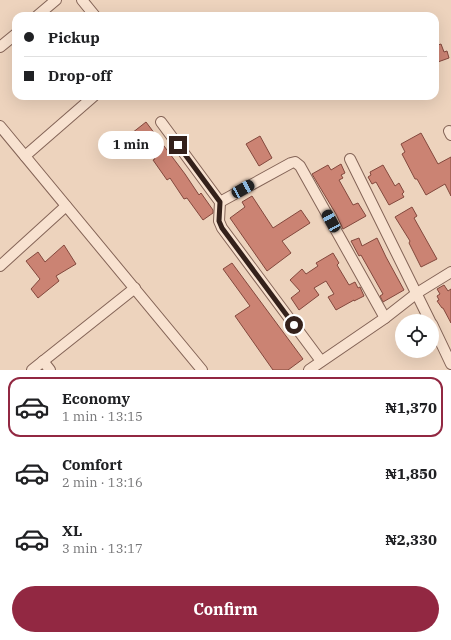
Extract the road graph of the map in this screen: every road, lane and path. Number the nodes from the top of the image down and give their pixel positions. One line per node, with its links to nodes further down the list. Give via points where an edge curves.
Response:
1 (56, 0): 3 (street)
2 (82, 0): 4 (street)
3 (42, 12)
4 (92, 12)
5 (12, 37): 6 (street)
6 (0, 47)
7 (89, 100): 10 (street)
8 (161, 122): 12 (street)
9 (0, 126): 10 (street)
10 (25, 156): 13 (street)
11 (350, 158): 17 (street)
12 (220, 202): 19 (street, via 296,162); 22 (street, via 219,221 222,228)
13 (66, 206): 14 (street); 16 (street)
14 (0, 266)
15 (451, 272): 17 (street)
16 (135, 288): 21 (street); 26 (street)
17 (417, 293): 18 (street); 19 (street)
18 (427, 314)
19 (385, 318): 22 (street)
20 (439, 339): 23 (street)
21 (43, 361): 24 (street); 25 (street)
22 (322, 361): 27 (street)
23 (451, 364)
24 (32, 370)
25 (50, 370)
26 (202, 370)
27 (310, 370)

